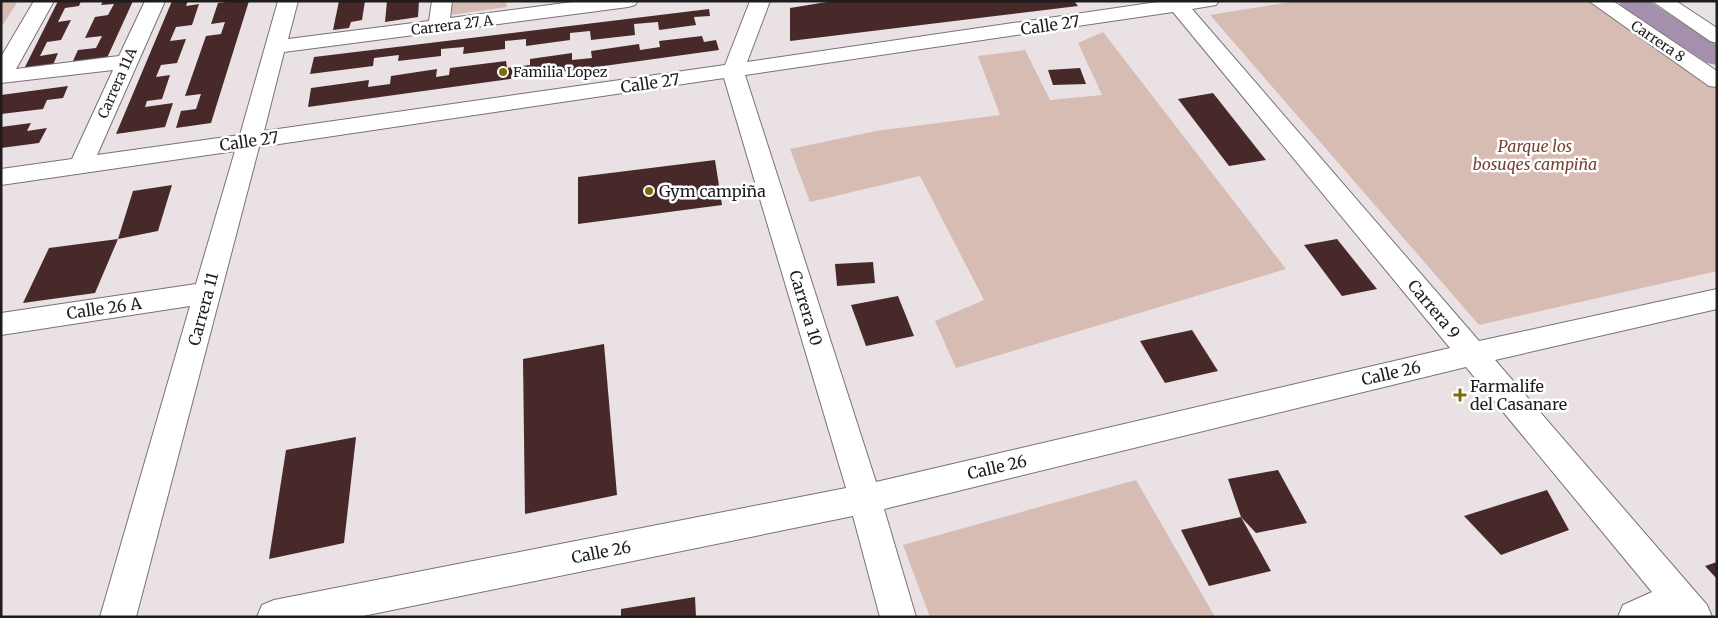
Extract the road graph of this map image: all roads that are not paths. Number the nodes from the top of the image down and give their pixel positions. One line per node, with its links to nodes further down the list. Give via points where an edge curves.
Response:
1 (44, 1): 17 (street)
2 (155, 1): 15 (street, Carrera 11A)
3 (288, 1): 14 (street, Carrera 11)
4 (442, 1): 12 (street)
5 (628, 1): 11 (street, Carrera 27 A)
6 (760, 1): 16 (street)
7 (1209, 1): 10 (street, Calle 27)
8 (1599, 1): 18 (street, Carrera 8)
9 (1662, 1): 13 (street)
10 (1176, 4): 16 (street, Calle 27); 25 (street, Carrera 9)
11 (517, 9): 12 (street, Carrera 27 A)
12 (439, 26): 14 (street, Carrera 27 A)
13 (1717, 37)
14 (275, 47): 19 (street, Carrera 11)
15 (127, 62): 17 (street); 20 (street, Carrera 11A)
16 (733, 71): 19 (street, Calle 27); 26 (street, Carrera 10)
17 (1, 77)
18 (1717, 81)
19 (249, 141): 20 (street, Calle 27); 22 (street, Carrera 11)
20 (80, 165): 21 (street, Calle 27)
21 (1, 177)
22 (207, 293): 24 (street, Calle 26 A); 28 (street, Carrera 11)
23 (1717, 299): 25 (street, Calle 26)
24 (1, 324)
25 (1472, 354): 26 (street, Calle 26); 27 (street, Carrera 9)
26 (865, 499): 29 (street, Calle 26); 30 (street, Carrera 10)
27 (1687, 607): 31 (street)
28 (118, 617)
29 (274, 617)
30 (898, 617)
31 (1635, 617)

